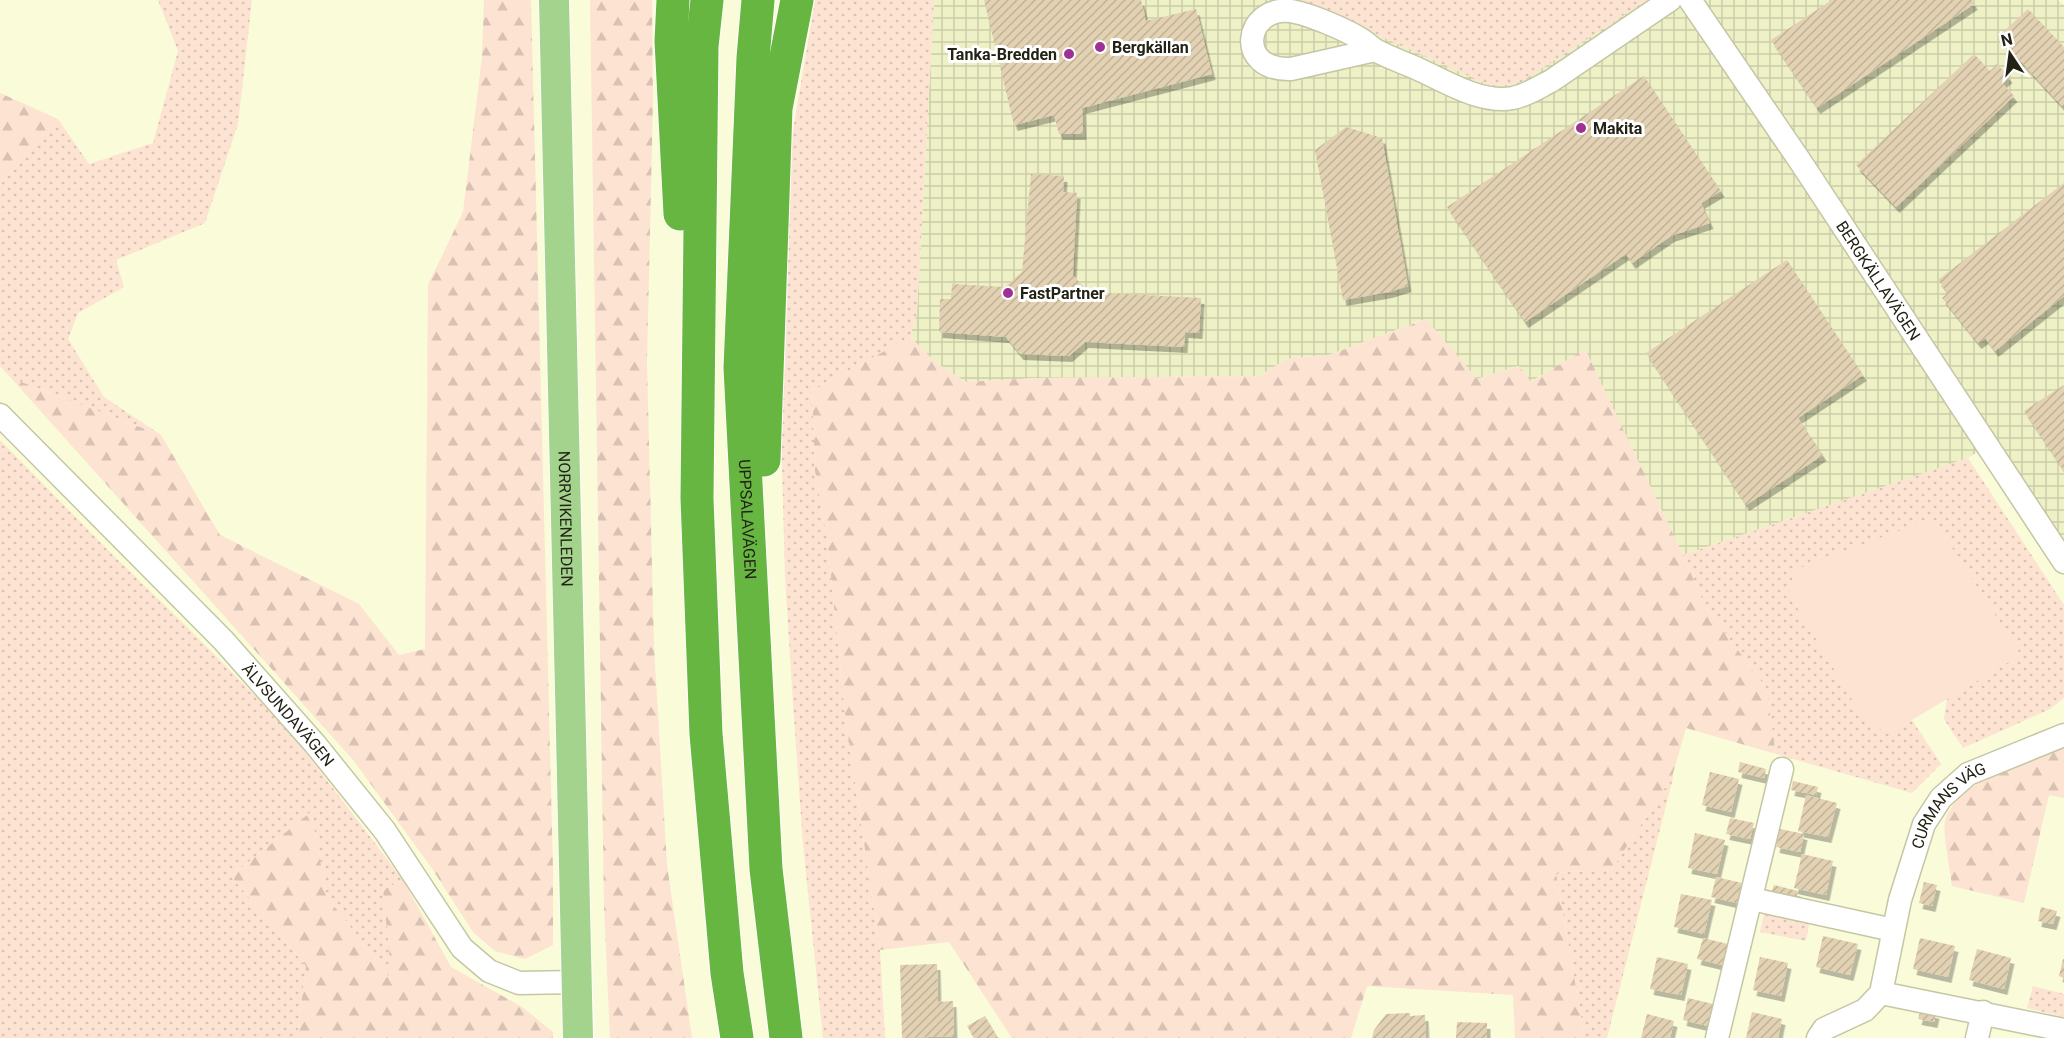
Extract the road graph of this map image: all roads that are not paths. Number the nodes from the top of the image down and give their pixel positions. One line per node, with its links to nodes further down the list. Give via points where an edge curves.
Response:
1 (554, 0): 17 (main road, NORRVIKENLEDEN)
2 (673, 0): 10 (highway, via 671,41)
3 (707, 0): 10 (highway, via 702,46)
4 (758, 0): 12 (highway, UPPSALAVÄGEN, via 740,368)
5 (797, 0): 12 (highway, via 776,108)
6 (1671, 0): 8 (street, via 1551,81 1513,98 1494,99 1466,91)
7 (1690, 0): 11 (street, BERGKÄLLAVÄGEN)
8 (1376, 50): 8 (street, via 1350,33 1291,11 1268,15 1253,32 1252,44 1260,61 1277,70)
9 (0, 415): 17 (street, ÄLVSUNDAVÄGEN, via 223,640 315,744 385,831 462,948 489,971 519,983)
10 (697, 498): 22 (highway, via 706,734 727,973)
11 (2064, 562)
12 (756, 686): 23 (highway, UPPSALAVÄGEN, via 766,869)
13 (2064, 735): 16 (street, CURMANS VÄG, via 1968,774 1941,798 1924,824)
14 (1782, 769): 15 (street)
15 (1752, 899): 16 (street); 24 (street)
16 (1893, 930): 18 (street, CURMANS VÄG)
17 (576, 982): 21 (main road, NORRVIKENLEDEN)
18 (1881, 993): 19 (street); 25 (street, via 1865,1010 1824,1029)
19 (1983, 1012): 20 (street); 26 (street)
20 (2064, 1030)
21 (578, 1038)
22 (737, 1038)
23 (786, 1038)
24 (1717, 1038)
25 (1818, 1038)
26 (1977, 1038)

